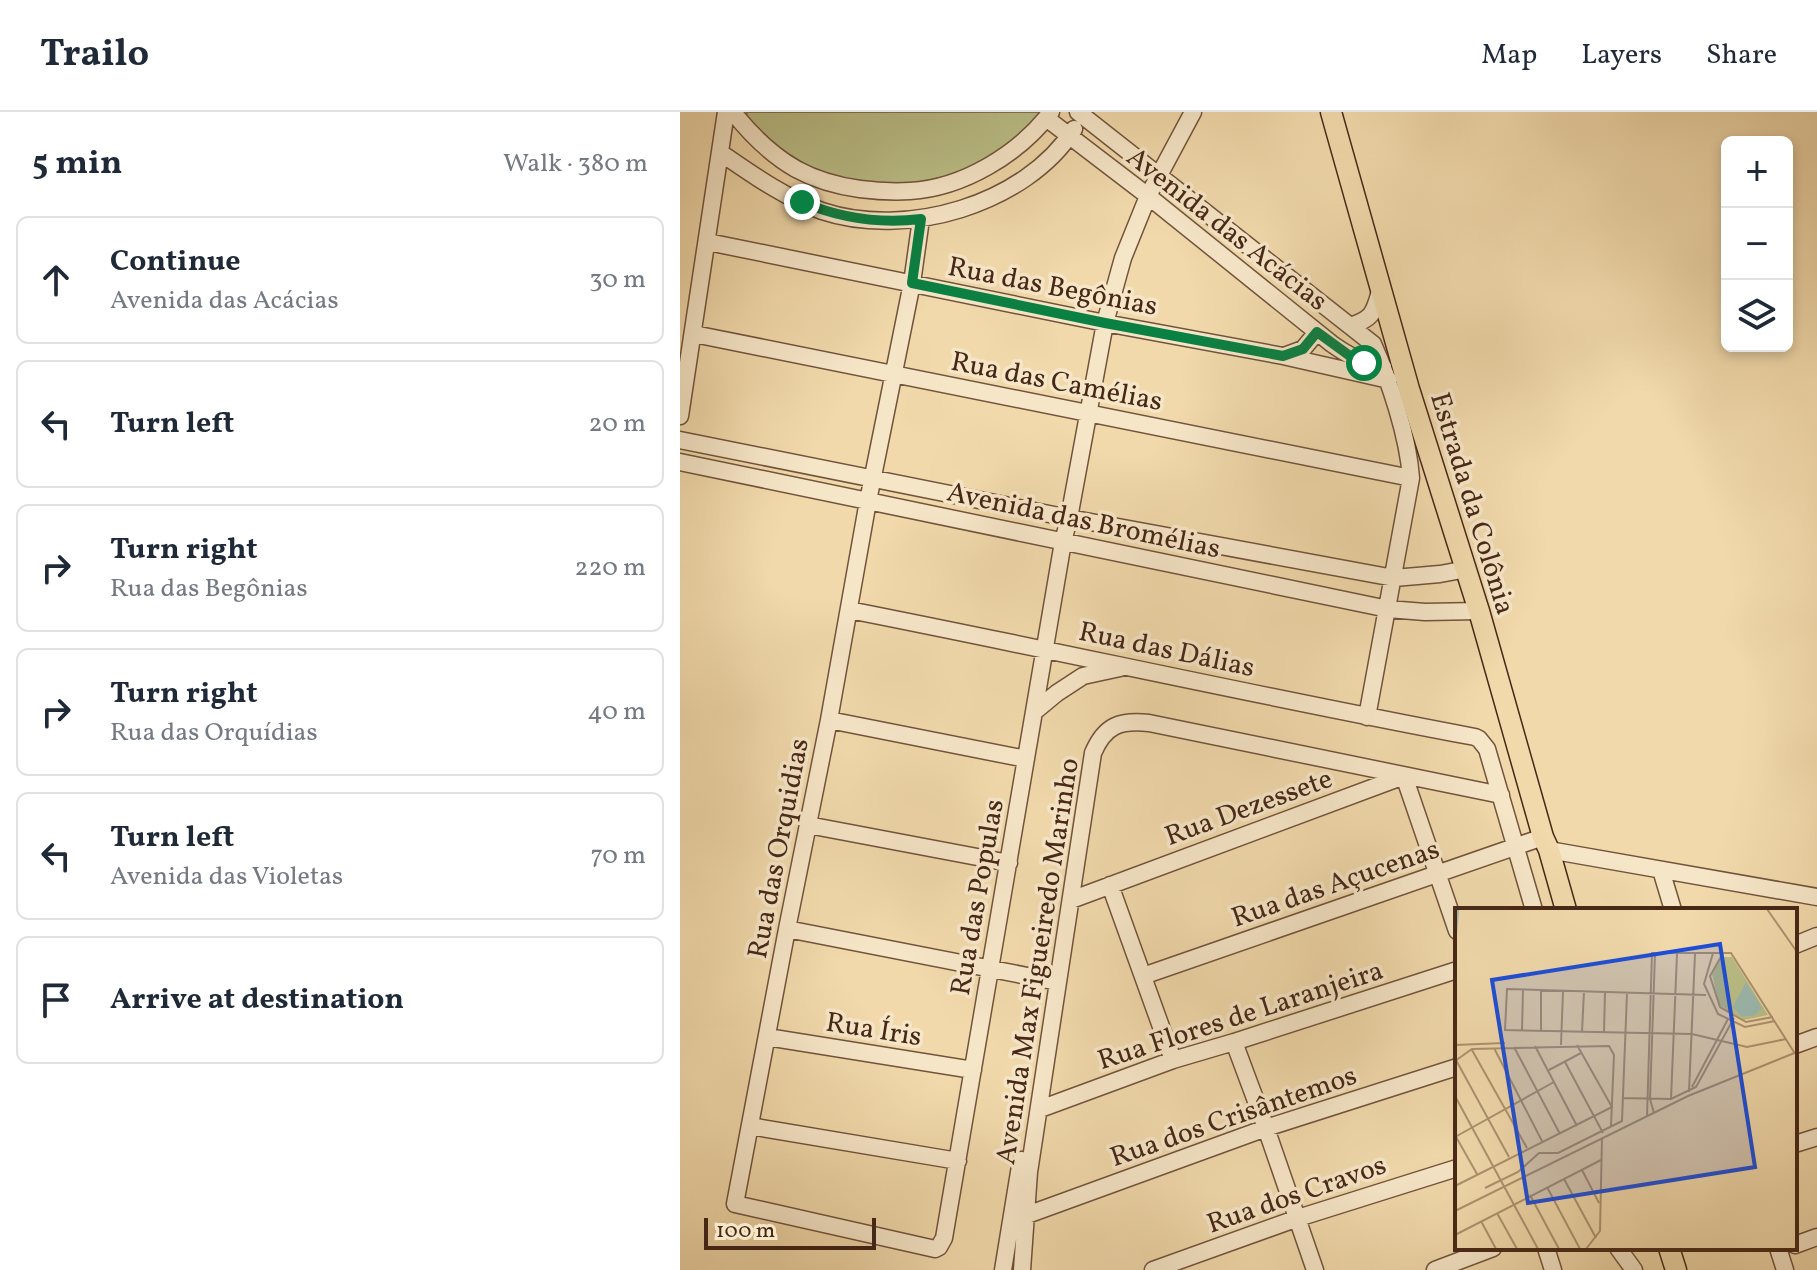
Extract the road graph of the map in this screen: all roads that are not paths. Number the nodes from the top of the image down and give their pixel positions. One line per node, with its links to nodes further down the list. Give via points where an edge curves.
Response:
1 (726, 112): 8 (street)
2 (733, 112): 6 (street, via 764,147 814,178 861,189 910,191 978,171 1010,152)
3 (1193, 112): 9 (street, Rua das Populas)
4 (1331, 112): 14 (main road, Estrada da Colônia)
5 (1082, 113): 7 (street); 9 (street, Avenida das Acácias)
6 (1048, 115): 7 (street, Avenida das Acácias)
7 (1069, 136): 10 (street, Avenida das Acácias); 11 (street, via 1009,187 970,206)
8 (721, 153): 11 (street, via 822,211 866,220); 12 (street)
9 (1159, 175): 10 (street, Rua das Populas); 16 (street, Avenida das Acácias)
10 (1148, 196): 15 (street, Rua das Populas); 17 (street, Avenida das Acácias)
11 (921, 219): 13 (street, Rua das Orquidias)
12 (708, 242): 13 (street, Rua das Begônias); 18 (street)
13 (912, 283): 15 (street, Rua das Begônias); 21 (street, Rua das Orquidias)
14 (1381, 288): 16 (street, via 1367,320); 31 (main road, Estrada da Colônia)
15 (1105, 323): 19 (street, Rua das Begônias); 22 (street, Rua das Populas)
16 (1350, 326): 20 (street, Avenida das Acácias, via 1373,344)
17 (1317, 332): 19 (street, via 1303,349); 20 (street, Avenida das Acácias)
18 (694, 334): 21 (street, Rua das Camélias); 23 (street)
19 (1283, 356): 20 (street, Rua das Begônias)
20 (1386, 374): 26 (street)
21 (894, 375): 22 (street, Rua das Camélias); 27 (street, Rua das Orquidias)
22 (1088, 412): 26 (street, Rua das Camélias); 29 (street, Rua das Populas)
23 (680, 416)
24 (680, 440): 27 (street, Avenida das Bromélias)
25 (680, 462): 28 (street, Avenida das Bromélias)
26 (1411, 478): 32 (street)
27 (873, 479): 28 (street, Rua das Orquidias); 29 (street, Avenida das Bromélias)
28 (868, 501): 30 (street, Avenida das Bromélias); 34 (street, Rua das Orquidias)
29 (1069, 518): 30 (street, Rua das Populas); 32 (street, Avenida das Bromélias)
30 (1063, 542): 33 (street, Avenida das Bromélias); 36 (street, Rua das Populas)
31 (1467, 569): 32 (street, Avenida das Bromélias); 35 (main road, Estrada da Colônia)
32 (1394, 578): 33 (street)
33 (1388, 609): 35 (street, Avenida das Bromélias); 39 (street)
34 (849, 610): 36 (street, Rua das Dálias); 40 (street, Rua das Orquidias)
35 (1479, 611): 45 (main road, Estrada da Colônia)
36 (1044, 648): 37 (street, Rua das Dálias); 38 (street, Rua das Populas)
37 (1128, 666): 38 (street, via 1083,676); 39 (street, Rua das Dálias)
38 (1034, 712): 41 (street, Rua das Populas)
39 (1367, 717): 43 (street, Rua das Dálias, via 1479,739)
40 (829, 720): 41 (street); 44 (street, Rua das Orquidias)
41 (1026, 759): 47 (street, Rua das Populas)
42 (1404, 776): 43 (street, Avenida Max Figueiredo Marinho); 49 (street); 50 (street, Rua Dezessete); 52 (street, Avenida Max Figueiredo Marinho, via 1149,723 1118,725 1098,741 1093,753)
43 (1501, 795): 46 (street)
44 (808, 825): 47 (street); 57 (street, Rua das Orquidias)
45 (1546, 843): 46 (street, Rua das Açucenas); 48 (street); 54 (main road, Estrada da Colônia)
46 (1514, 846): 49 (street, Rua das Açucenas); 53 (street)
47 (1009, 863): 60 (street, Rua das Populas)
48 (1661, 870): 51 (street); 55 (street)
49 (1438, 874): 56 (street); 62 (street, Rua das Açucenas)
50 (1110, 885): 52 (street, Rua Dezessete); 62 (street)
51 (1817, 897)
52 (1071, 900): 63 (street, Avenida Max Figueiredo Marinho)
53 (1533, 908)
54 (1565, 908)
55 (1672, 908)
56 (1455, 925)
57 (787, 929): 60 (street); 64 (street, Rua das Orquidias)
58 (1817, 936): 59 (street)
59 (1797, 944)
60 (990, 969): 63 (street); 70 (street, Rua das Populas)
61 (1455, 971): 66 (street, Rua Flores de Laranjeira)
62 (1143, 976): 68 (street)
63 (1055, 982): 71 (street, Avenida Max Figueiredo Marinho); 88 (street)
64 (767, 1037): 70 (street, Rua Íris); 72 (street, Rua das Orquidias)
65 (1817, 1037): 67 (street)
66 (1234, 1042): 68 (street, Rua Flores de Laranjeira); 73 (street)
67 (1797, 1044)
68 (1173, 1060): 71 (street, Rua Flores de Laranjeira)
69 (1455, 1068): 73 (street, Rua dos Crisântemos)
70 (973, 1070): 76 (street, Rua das Populas)
71 (1040, 1109): 78 (street, Avenida Max Figueiredo Marinho)
72 (750, 1126): 76 (street); 82 (street, Rua das Orquidias, via 735,1204)
73 (1266, 1128): 78 (street, Rua dos Crisântemos); 79 (street)
74 (1817, 1137): 75 (street)
75 (1797, 1143)
76 (958, 1161): 82 (street, Rua das Populas, via 942,1244)
77 (1455, 1169): 79 (street, Rua dos Cravos)
78 (1027, 1215): 89 (street, Avenida Max Figueiredo Marinho)
79 (1298, 1218): 90 (street, Rua dos Cravos); 91 (street)
80 (1817, 1237): 81 (street)
81 (1797, 1244)
82 (928, 1248)
83 (1488, 1250): 92 (street)
84 (1547, 1250): 93 (street)
85 (1619, 1250): 94 (street)
86 (1670, 1250): 95 (main road)
87 (1784, 1250): 96 (street)
88 (1003, 1270)
89 (1022, 1270)
90 (1153, 1270)
91 (1315, 1270)
92 (1435, 1270)
93 (1553, 1270)
94 (1634, 1270)
95 (1676, 1270)
96 (1785, 1270)

